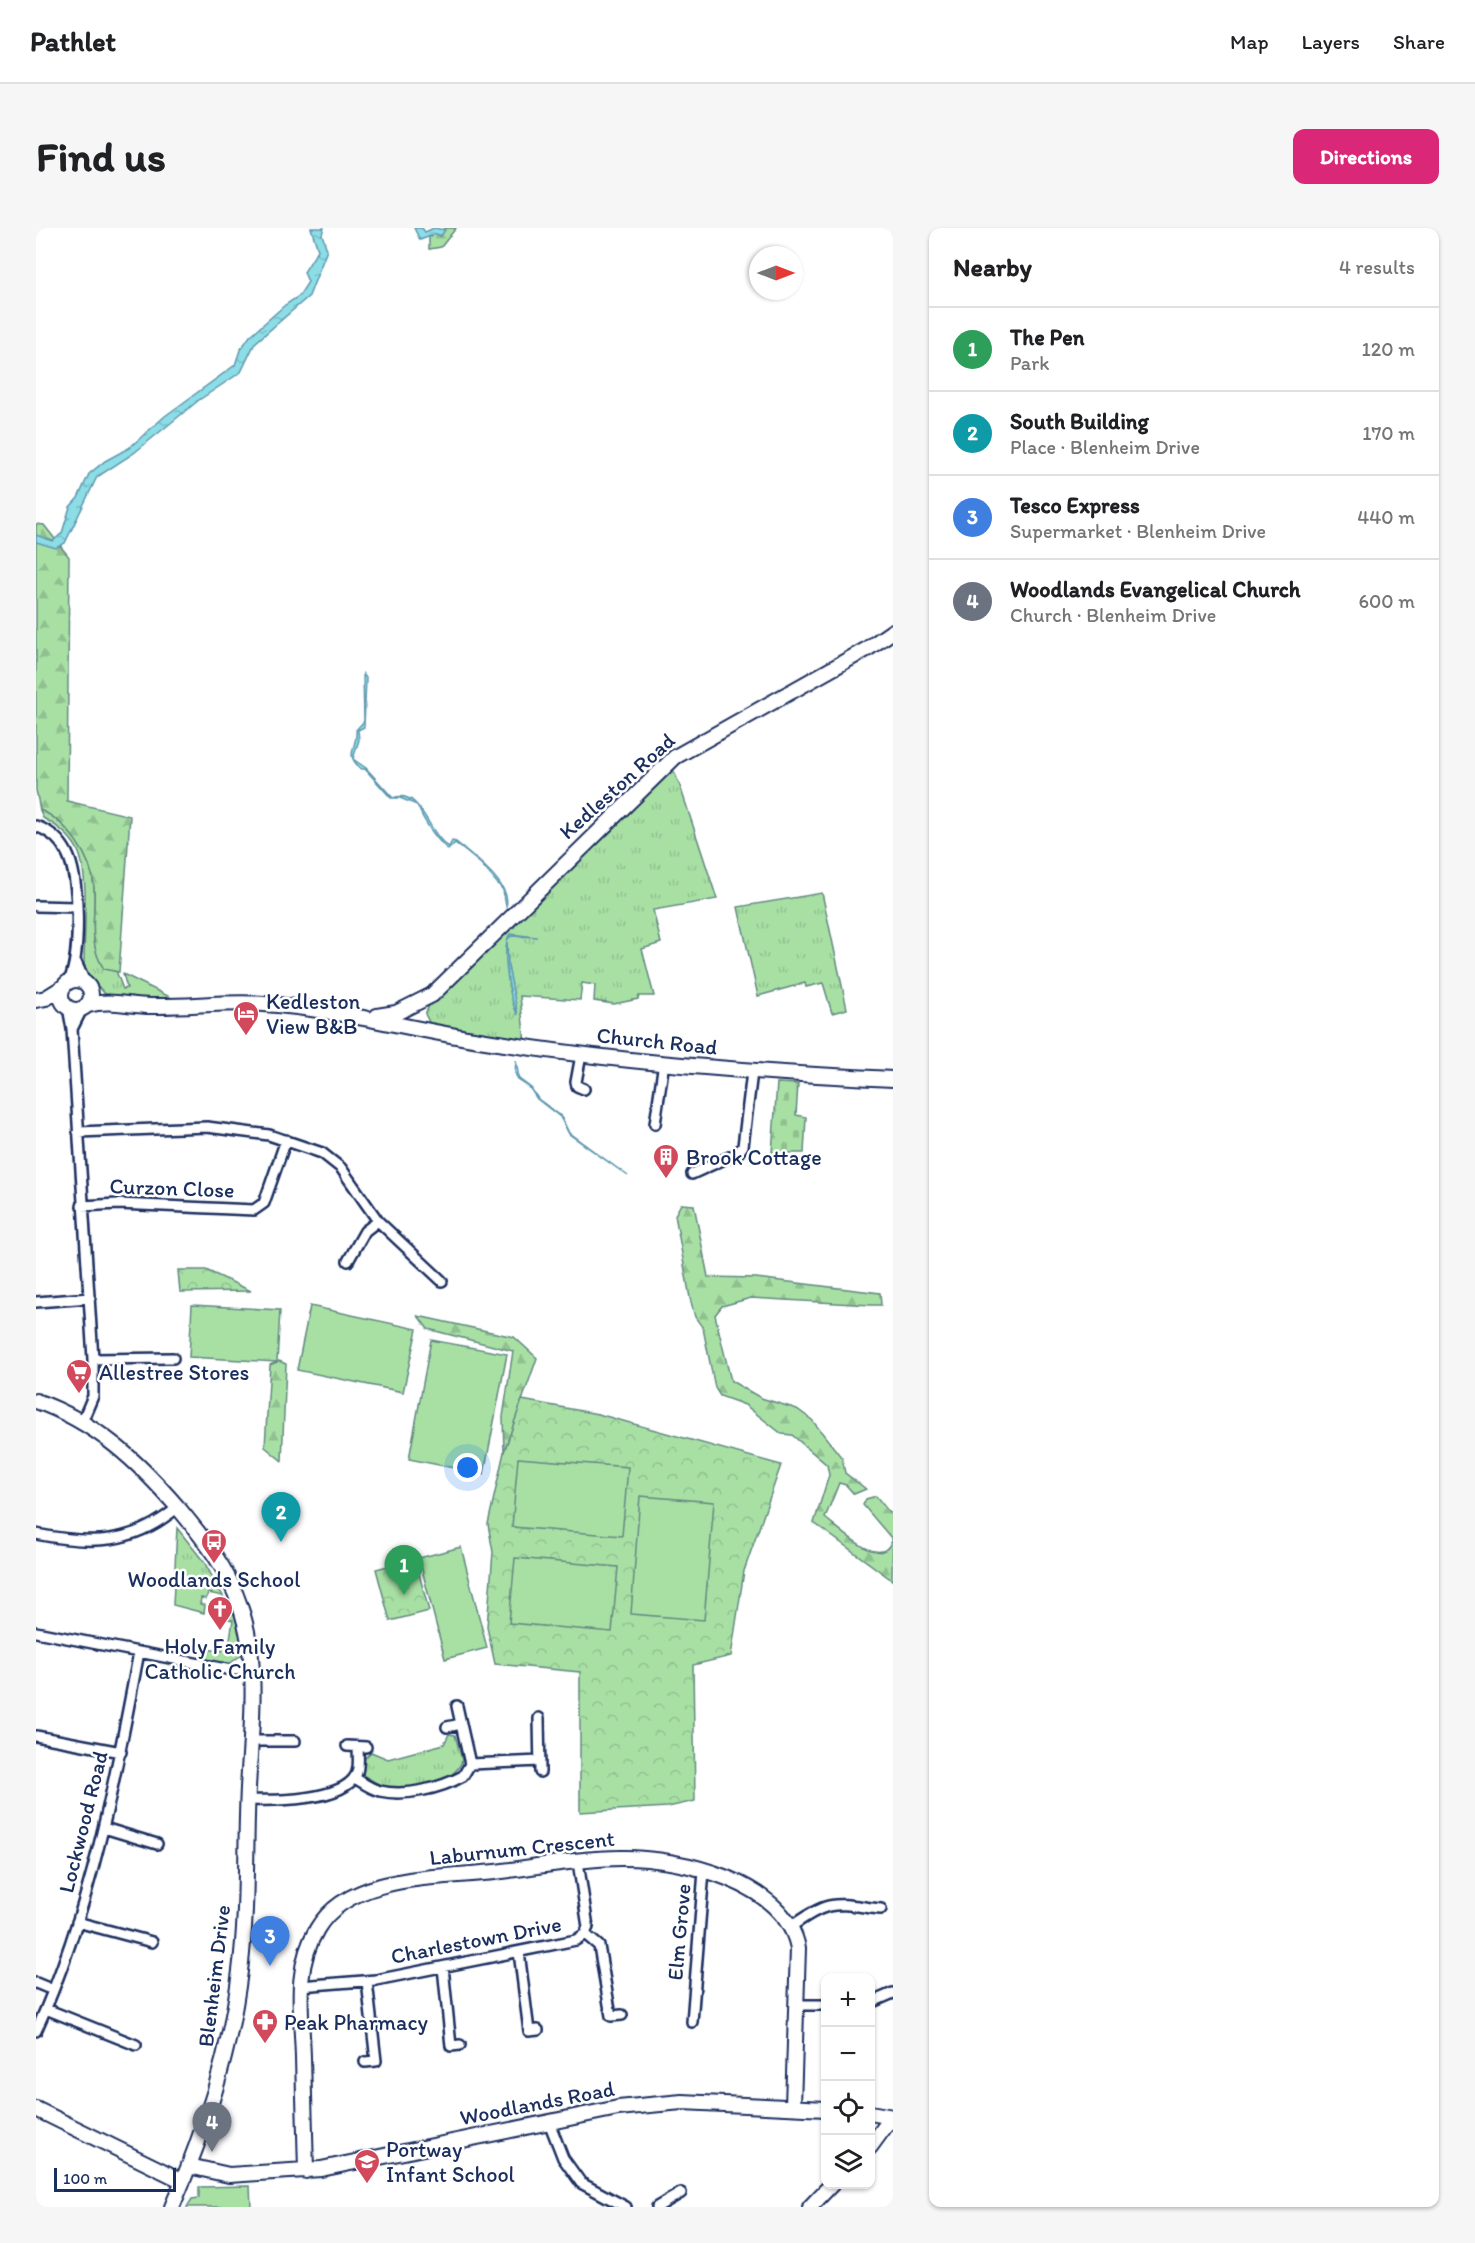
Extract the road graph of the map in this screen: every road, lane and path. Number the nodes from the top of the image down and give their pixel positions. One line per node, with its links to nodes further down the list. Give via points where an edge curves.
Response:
1 (893, 631): 8 (street, Kedleston Road, via 675,757)
2 (36, 826): 4 (street, via 52,834 67,852)
3 (36, 906): 4 (street)
4 (76, 907): 5 (street)
5 (76, 962): 6 (street); 7 (street)
6 (66, 985): 7 (street, via 78,979); 9 (street); 12 (street, via 61,999)
7 (88, 986): 10 (street, Kedleston Road); 13 (street)
8 (432, 995): 11 (street, Kedleston Road); 15 (street, Kedleston Road)
9 (41, 999): 12 (street)
10 (109, 1001): 13 (street, Kedleston Road); 14 (street, Kedleston Road, via 151,1006 254,1003)
11 (415, 1004): 14 (street, Kedleston Road, via 396,1013); 15 (street)
12 (66, 1006): 13 (street); 16 (street)
13 (85, 1007): 16 (street)
14 (369, 1018): 15 (street, Kedleston Road)
15 (415, 1027): 17 (street, Church Road)
16 (72, 1029): 23 (street)
17 (581, 1055): 18 (street, Church Road); 21 (street, via 576,1082)
18 (664, 1062): 19 (street, Church Road); 22 (street)
19 (752, 1072): 20 (street, Church Road); 25 (street, via 743,1146 738,1153)
20 (893, 1079)
21 (584, 1089)
22 (655, 1125)
23 (78, 1132): 24 (street, via 207,1126); 26 (street)
24 (286, 1140): 26 (street, Curzon Close, via 264,1203 255,1210); 27 (street, via 336,1162)
25 (692, 1174)
26 (82, 1206): 32 (street)
27 (378, 1221): 28 (street, via 365,1231); 31 (street, via 418,1265)
28 (356, 1249): 29 (street); 30 (street)
29 (365, 1255)
30 (348, 1261)
31 (442, 1281)
32 (90, 1298): 33 (street); 34 (street)
33 (36, 1302)
34 (93, 1359): 35 (street); 37 (street, via 93,1396)
35 (168, 1361)
36 (36, 1401): 37 (street, Blenheim Drive)
37 (82, 1422): 38 (street, Blenheim Drive, via 133,1458)
38 (178, 1507): 39 (street, via 148,1528 120,1538 76,1539); 42 (street, Blenheim Drive, via 218,1558 231,1584 246,1627)
39 (36, 1534)
40 (36, 1632): 41 (street)
41 (139, 1652): 42 (street, via 231,1670); 51 (street, Lockwood Road)
42 (252, 1670): 48 (street, Blenheim Drive)
43 (457, 1706): 45 (street)
44 (539, 1718): 52 (street)
45 (460, 1724): 46 (street); 53 (street)
46 (447, 1727)
47 (36, 1736): 51 (street)
48 (250, 1741): 49 (street); 56 (street, Blenheim Drive)
49 (295, 1741)
50 (347, 1746): 55 (street, via 362,1747)
51 (121, 1752): 57 (street, Lockwood Road)
52 (540, 1761): 53 (street); 54 (street)
53 (470, 1764): 55 (street, via 467,1772 456,1780 411,1791 379,1791)
54 (540, 1772)
55 (355, 1778): 56 (street, via 342,1787 302,1798)
56 (248, 1800): 95 (street, Blenheim Drive, via 244,1925 236,2001 216,2092)
57 (104, 1828): 58 (street); 62 (street, Lockwood Road)
58 (157, 1844)
59 (579, 1862): 60 (street, Laburnum Crescent, via 625,1858); 64 (street, Charlestown Drive, via 587,1918); 70 (street, Laburnum Crescent, via 406,1882 364,1891 336,1907 317,1928 305,1954)
60 (704, 1871): 63 (street, Laburnum Crescent, via 755,1892 778,1908); 73 (street, Elm Grove)
61 (881, 1909): 63 (street, via 835,1904 817,1908)
62 (77, 1922): 65 (street); 71 (street, Lockwood Road)
63 (792, 1926): 76 (street, via 798,1948)
64 (585, 1934): 66 (street, Charlestown Drive, via 568,1943); 79 (street, via 599,1946 611,2016)
65 (152, 1942)
66 (519, 1952): 67 (street, Charlestown Drive); 81 (street, via 529,2031)
67 (443, 1967): 68 (street, Charlestown Drive); 84 (street, via 451,2046)
68 (367, 1981): 70 (street, Charlestown Drive); 85 (street, via 376,2061)
69 (36, 1983): 71 (street)
70 (300, 1986): 96 (street, Laburnum Crescent)
71 (53, 1990): 78 (street, Lockwood Road)
72 (893, 1993): 75 (street)
73 (694, 1996): 74 (street, Elm Grove); 80 (street, Elm Grove)
74 (705, 1996)
75 (875, 2001)
76 (796, 2005): 77 (street); 86 (street)
77 (821, 2005)
78 (46, 2009): 82 (street, Lockwood Road); 83 (street)
79 (622, 2014)
80 (692, 2022)
81 (537, 2030)
82 (36, 2031)
83 (136, 2045)
84 (460, 2045)
85 (365, 2062)
86 (793, 2106): 88 (street, Woodlands Road); 91 (street, Woodlands Road, via 657,2103)
87 (36, 2109): 97 (street)
88 (821, 2109)
89 (875, 2114): 90 (street)
90 (892, 2117): 93 (street)
91 (549, 2122): 96 (street, Woodlands Road); 101 (street, via 563,2158 581,2183)
92 (875, 2130): 93 (street)
93 (879, 2135): 94 (street)
94 (875, 2140)
95 (189, 2166): 96 (street, Woodlands Road, via 229,2175); 97 (street, Blenheim Drive)
96 (306, 2171)
97 (183, 2181): 100 (street, Blenheim Drive)
98 (827, 2189): 103 (street)
99 (681, 2193): 102 (street)
100 (172, 2207)
101 (626, 2207)
102 (657, 2207)
103 (810, 2207)

